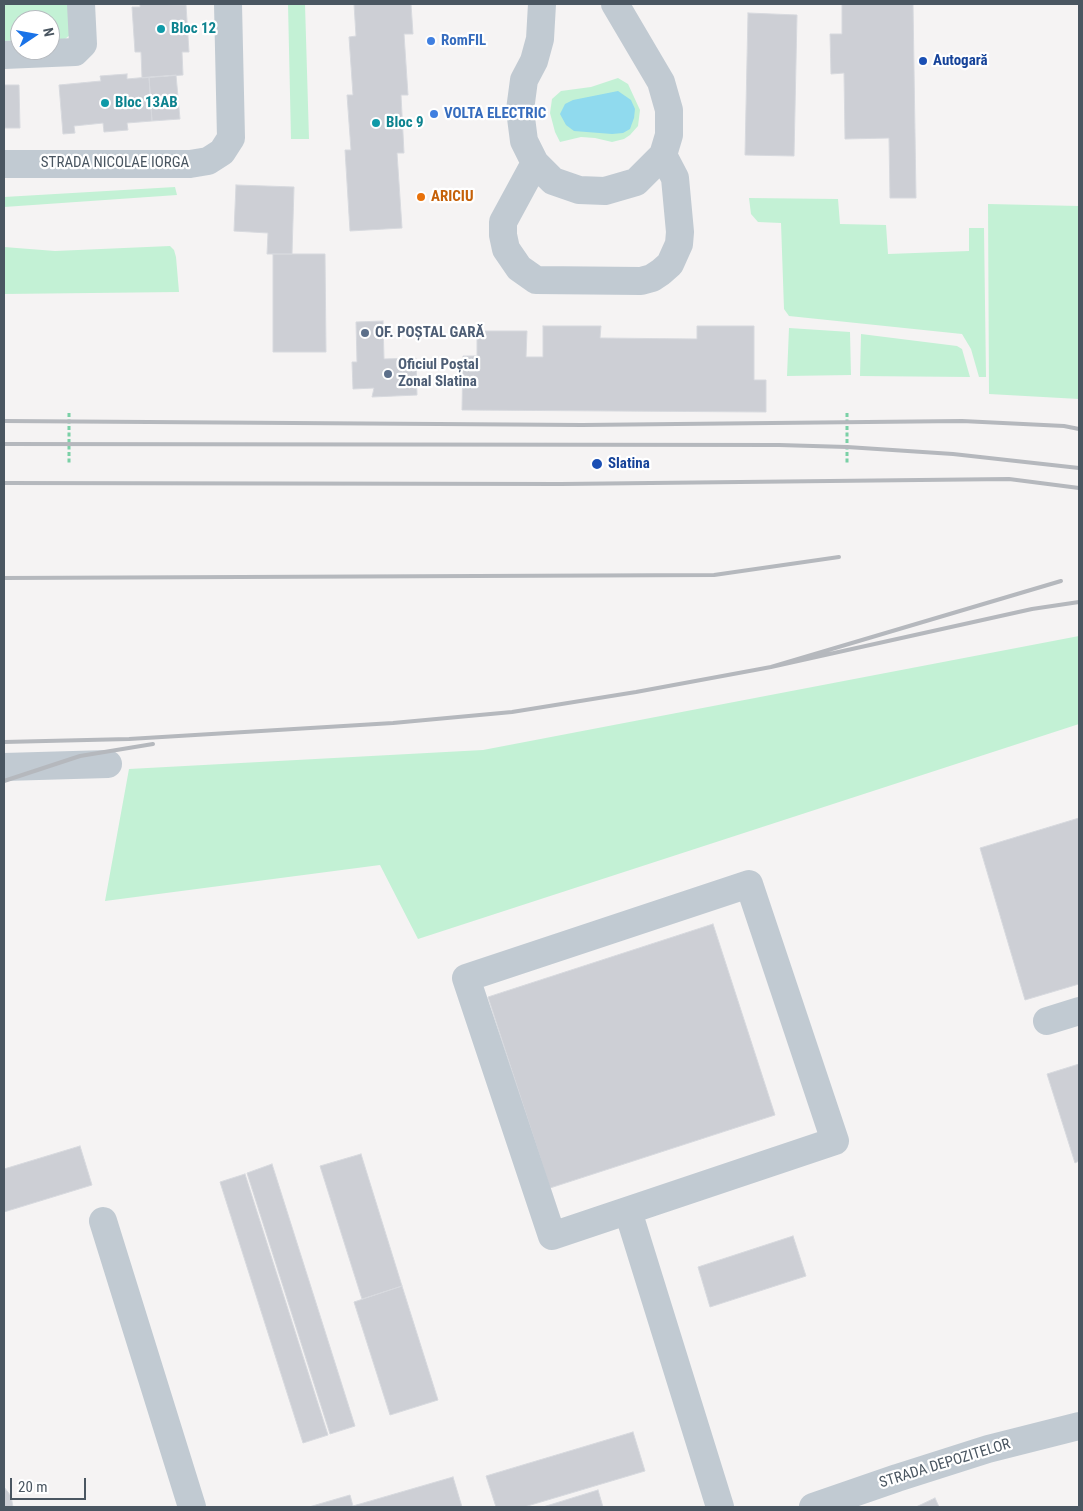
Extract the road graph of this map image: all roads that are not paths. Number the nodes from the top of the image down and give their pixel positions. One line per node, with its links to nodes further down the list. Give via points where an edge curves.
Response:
1 (81, 4): 5 (street, via 83,44 75,52)
2 (228, 4): 7 (street, STRADA NICOLAE IORGA, via 231,138 222,152 208,161 190,164)
3 (542, 4): 8 (street, via 540,39 524,80 520,110 524,142)
4 (615, 4): 6 (street, via 661,82 669,110 669,134)
5 (4, 54)
6 (663, 155): 8 (street, via 636,182 605,191 579,190 553,180); 8 (street, via 675,178 679,244 670,264 661,272 640,281 536,280 519,268 506,249 503,222)
7 (4, 164)
8 (535, 164)
9 (108, 764): 10 (street)
10 (4, 767)
11 (1079, 1011): 12 (street)
12 (1047, 1021)
13 (628, 1211): 13 (street, via 835,1142 749,884 466,978 552,1236); 17 (street)
14 (103, 1221): 16 (street)
15 (1079, 1426): 18 (street, STRADA DEPOZITELOR, via 988,1449)
16 (192, 1507)
17 (720, 1507)
18 (813, 1507)

